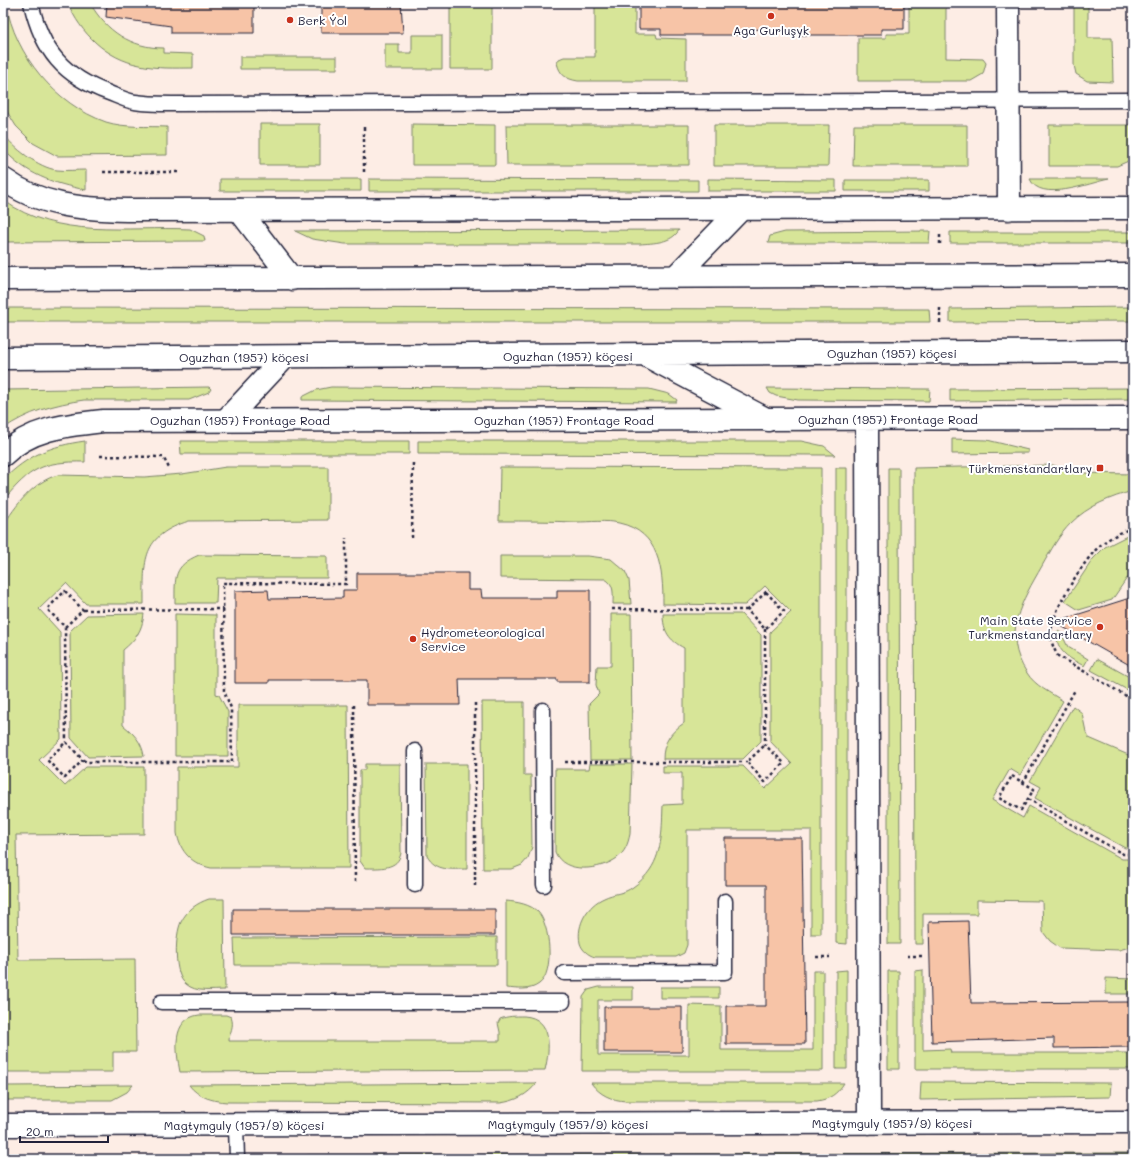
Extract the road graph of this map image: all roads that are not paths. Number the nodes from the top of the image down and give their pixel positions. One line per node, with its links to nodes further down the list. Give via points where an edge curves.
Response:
1 (31, 3): 3 (lane, via 36,24 49,49 66,71 97,88 134,102 172,104)
2 (1008, 3): 3 (street)
3 (1008, 100): 4 (lane); 7 (street)
4 (1133, 100)
5 (3, 179): 8 (street, via 24,192 52,203 86,209)
6 (1133, 208): 7 (street)
7 (1009, 209): 9 (street)
8 (239, 210): 9 (street); 13 (street)
9 (741, 210): 11 (street)
10 (1133, 275): 11 (street)
11 (674, 277): 13 (street)
12 (3, 279): 13 (street)
13 (292, 279)
14 (1133, 351): 15 (street, Oguzhan (1957) köçesi)
15 (646, 355): 16 (street, Oguzhan (1957) köçesi); 20 (street)
16 (285, 357): 17 (street, Oguzhan (1957) köçesi); 19 (street)
17 (3, 358)
18 (1133, 418): 21 (street, Oguzhan (1957) Frontage Road)
19 (226, 420): 20 (street, Oguzhan (1957) Frontage Road); 22 (street, Oguzhan (1957) Frontage Road, via 103,421 59,426 32,434)
20 (768, 420): 21 (street, Oguzhan (1957) Frontage Road)
21 (867, 420): 32 (street)
22 (3, 455)
23 (543, 710): 26 (lane)
24 (415, 751): 25 (lane)
25 (415, 885)
26 (544, 885)
27 (725, 902): 28 (lane, via 725,972)
28 (564, 973)
29 (161, 1002): 30 (lane)
30 (563, 1002)
31 (1133, 1122): 32 (street, Magtymguly (1957/9) köçesi)
32 (869, 1123): 33 (street, Magtymguly (1957/9) köçesi)
33 (236, 1125): 34 (street, Magtymguly (1957/9) köçesi); 35 (lane)
34 (3, 1126)
35 (237, 1159)

